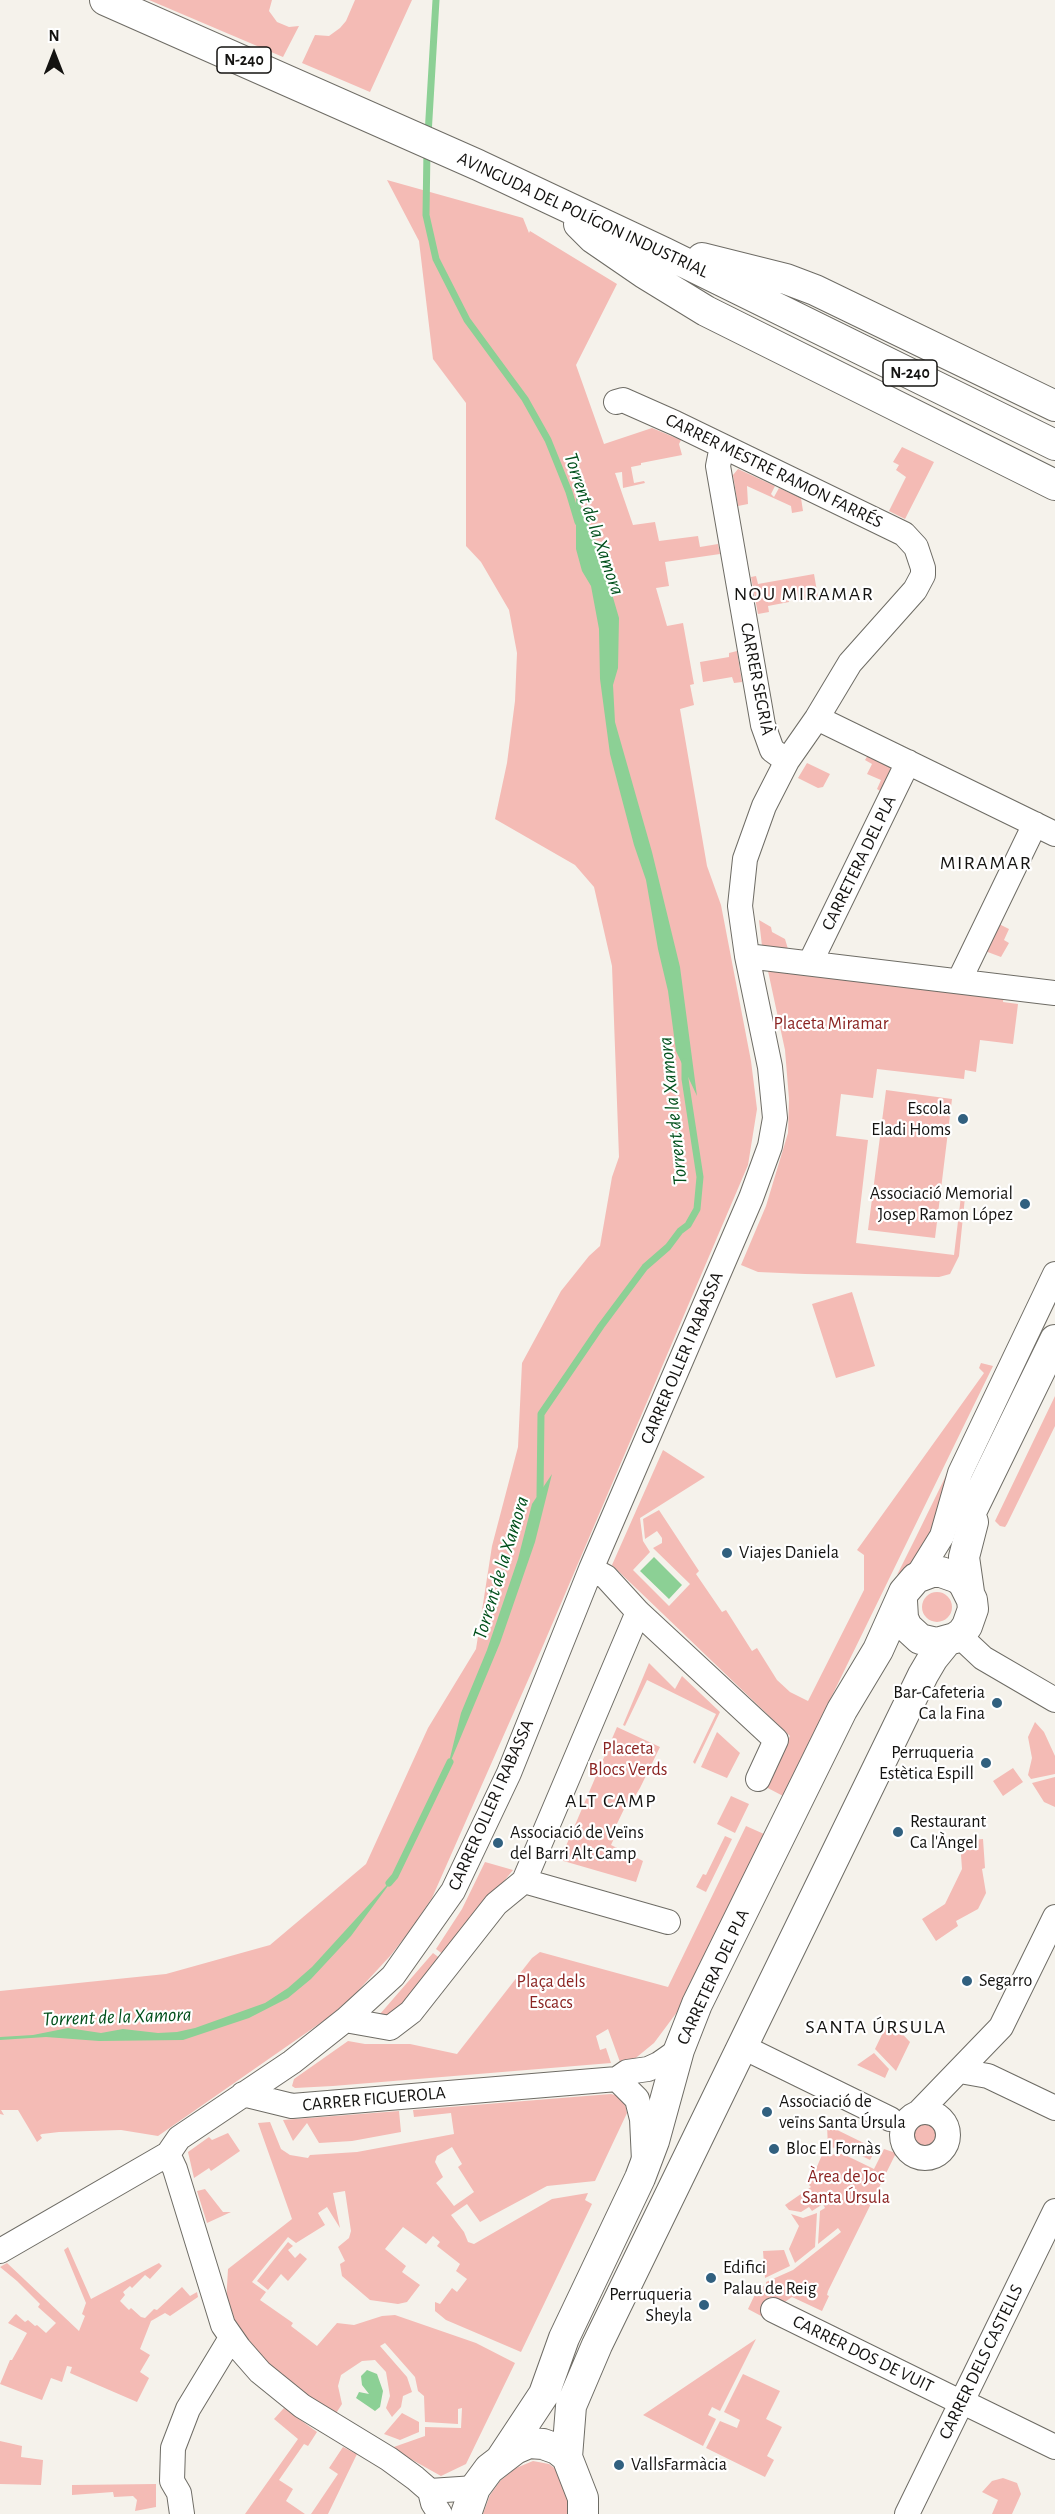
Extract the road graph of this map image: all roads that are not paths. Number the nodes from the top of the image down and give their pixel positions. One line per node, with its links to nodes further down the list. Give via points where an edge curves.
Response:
1 (105, 0): 2 (main road, AVINGUDA DEL POLÍGON INDUSTRIAL / N-240)
2 (559, 202): 3 (main road, AVINGUDA DEL POLÍGON INDUSTRIAL / N-240); 8 (main road, via 593,238 706,311)
3 (665, 253): 5 (main road, via 757,271 815,290); 6 (main road, AVINGUDA DEL POLÍGON INDUSTRIAL / N-240)
4 (616, 402): 7 (street, CARRER MESTRE RAMON FARRÉS, via 624,400)
5 (1055, 406)
6 (1055, 445)
7 (722, 446): 9 (street, CARRER MESTRE RAMON FARRÉS, via 904,534); 11 (street, CARRER SEGRIÀ, via 718,466 763,725 772,750)
8 (1055, 485)
9 (920, 558): 10 (street, CARRER OLLER I RABASSA, via 920,583 850,663)
10 (817, 718): 11 (street, CARRER OLLER I RABASSA); 12 (street)
11 (787, 761): 14 (street, CARRER OLLER I RABASSA, via 764,806 745,859 740,906)
12 (908, 762): 13 (street); 15 (street, CARRETERA DEL PLA)
13 (1045, 829): 16 (street)
14 (747, 956): 15 (street); 22 (street, CARRER OLLER I RABASSA, via 770,1067 775,1118 770,1146)
15 (810, 963): 16 (street)
16 (959, 981): 17 (street)
17 (1055, 993)
18 (1055, 1274): 23 (street, via 960,1473 942,1536)
19 (1055, 1340): 20 (main road)
20 (1046, 1372): 21 (main road)
21 (970, 1514): 23 (main road, CARRETERA DEL PLA); 24 (main road, via 973,1522 964,1557)
22 (591, 1569): 25 (street, via 606,1577); 32 (street, CARRER OLLER I RABASSA, via 509,1773 453,1892 393,1976)
23 (914, 1584): 24 (main road, via 932,1572 950,1574); 26 (main road, via 903,1618 913,1633 928,1642); 34 (main road, CARRETERA DEL PLA, via 837,1719 697,2004)
24 (969, 1592): 26 (main road, via 973,1609 968,1626)
25 (638, 1612): 28 (street, via 776,1740); 29 (street)
26 (954, 1637): 27 (street); 33 (main road, via 923,1675)
27 (1055, 1700)
28 (758, 1779)
29 (524, 1881): 31 (street); 32 (street, via 496,1904 411,2012 390,2028)
30 (1055, 1917): 35 (street, via 1001,2027)
31 (668, 1922)
32 (345, 2020): 37 (street, CARRER OLLER I RABASSA)
33 (742, 2048): 39 (street); 48 (main road, via 581,2380 570,2412)
34 (679, 2050): 36 (street, CARRER FIGUEROLA, via 654,2067 627,2072); 42 (main road, CARRETERA DEL PLA)
35 (960, 2071): 38 (street, via 988,2076); 39 (street); 40 (street)
36 (617, 2079): 37 (street, CARRER FIGUEROLA, via 292,2106); 42 (street, via 633,2093 640,2109)
37 (243, 2094): 41 (street, via 179,2138)
38 (1055, 2108)
39 (906, 2116): 40 (street, via 925,2112 939,2116); 40 (street, via 903,2143 918,2158 933,2158 944,2149)
40 (948, 2128)
41 (168, 2154): 44 (street); 46 (street, via 223,2325)
42 (644, 2168): 49 (main road, CARRETERA DEL PLA, via 564,2338 544,2394)
43 (1055, 2211): 55 (street, CARRER DELS CASTELLS)
44 (0, 2251)
45 (773, 2310): 47 (street, CARRER DOS DE VUIT)
46 (231, 2338): 50 (street, via 279,2389 389,2458); 52 (street, via 188,2409 173,2448 172,2481 179,2493)
47 (1055, 2448)
48 (567, 2457): 49 (main road, CARRETERA DEL PLA, via 557,2449 529,2443); 54 (main road, via 583,2498)
49 (501, 2459): 51 (main road, CARRETERA DEL PLA, via 489,2469)
50 (430, 2491): 51 (street); 53 (street)
51 (470, 2501)
52 (182, 2514)
53 (440, 2514)
54 (583, 2514)
55 (907, 2514)

